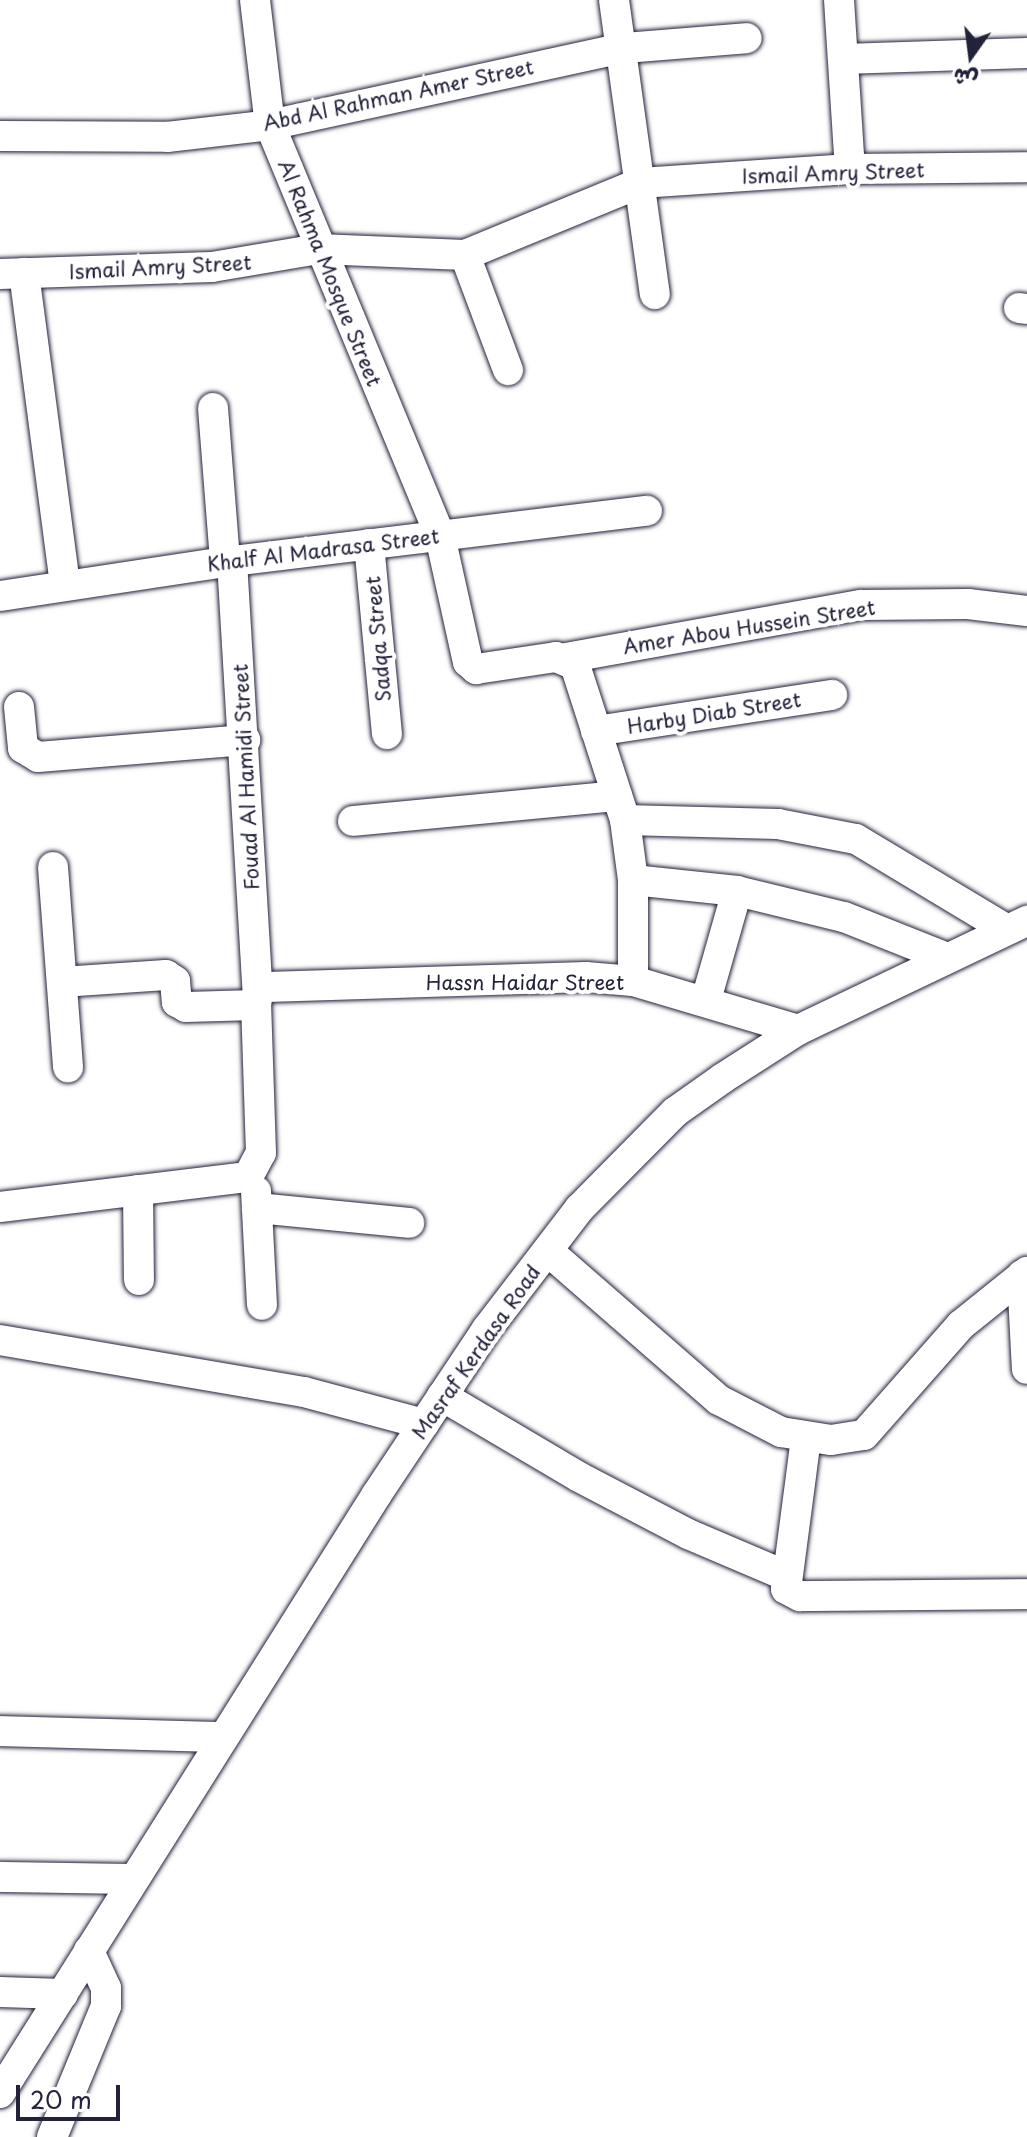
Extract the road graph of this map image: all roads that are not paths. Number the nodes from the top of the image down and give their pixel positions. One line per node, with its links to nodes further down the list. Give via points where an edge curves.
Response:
1 (255, 0): 8 (street, Al Rahma Mosque Street)
2 (614, 0): 5 (street)
3 (839, 0): 7 (street)
4 (747, 38): 5 (street, Abd Al Rahman Amer Street)
5 (624, 48): 8 (street, Abd Al Rahman Amer Street); 12 (street)
6 (1027, 53): 7 (street)
7 (843, 59): 11 (street)
8 (270, 125): 9 (street, Abd Al Rahman Amer Street, via 167,137); 13 (street, Al Rahma Mosque Street)
9 (0, 136)
10 (1027, 167): 11 (street, Ismail Amry Street)
11 (850, 169): 12 (street, Ismail Amry Street)
12 (640, 183): 14 (street, Ismail Amry Street); 16 (street)
13 (318, 249): 14 (street, Ismail Amry Street); 15 (street, Ismail Amry Street, via 267,262 212,267); 20 (street, Al Rahma Mosque Street)
14 (465, 255): 17 (street)
15 (12, 273): 23 (street)
16 (655, 294)
17 (508, 370)
18 (213, 408): 22 (street, Fouad Al Hamidi Street)
19 (647, 511): 20 (street, Khalf Al Madrasa Street)
20 (440, 536): 21 (street, Khalf Al Madrasa Street); 26 (street, Al Rahma Mosque Street, via 468,662 476,669)
21 (369, 544): 22 (street, Khalf Al Madrasa Street); 30 (street, Sadqa Street)
22 (228, 561): 23 (street, Khalf Al Madrasa Street); 31 (street, Fouad Al Hamidi Street)
23 (65, 584): 24 (street, Khalf Al Madrasa Street)
24 (0, 596)
25 (1027, 611): 26 (street, Amer Abou Hussein Street, via 968,604 861,605)
26 (566, 658): 29 (street, via 575,665)
27 (832, 695): 29 (street, Harby Diab Street)
28 (19, 707): 31 (street, via 23,748 38,757)
29 (596, 731): 32 (street)
30 (387, 734)
31 (245, 740): 41 (street, Fouad Al Hamidi Street)
32 (621, 808): 33 (street); 35 (street); 37 (street, via 778,824 856,839)
33 (353, 821)
34 (53, 867): 40 (street)
35 (633, 880): 36 (street); 39 (street)
36 (737, 891): 38 (street, via 844,917); 42 (street)
37 (1016, 925): 38 (street, Masraf Kerdasa Road)
38 (947, 958): 43 (street, Masraf Kerdasa Road)
39 (633, 981): 41 (street, Hassn Haidar Street, via 586,977 283,986); 42 (street, Hassn Haidar Street)
40 (62, 982): 41 (street, Hassn Haidar Street, via 166,975 175,981 177,1002 186,1007); 44 (street)
41 (257, 999): 45 (street, Fouad Al Hamidi Street, via 261,1153)
42 (706, 1000): 43 (street, Hassn Haidar Street)
43 (798, 1030): 50 (street, Masraf Kerdasa Road, via 675,1112 579,1209)
44 (68, 1067)
45 (255, 1170): 46 (street, via 240,1180); 48 (street, Fouad Al Hamidi Street)
46 (138, 1190): 47 (street); 52 (street)
47 (0, 1207)
48 (257, 1208): 49 (street); 53 (street, Fouad Al Hamidi Street)
49 (409, 1223)
50 (548, 1251): 56 (street, Masraf Kerdasa Road); 58 (street, via 719,1400 748,1418)
51 (1024, 1273): 55 (street); 58 (street, via 961,1325 864,1435 851,1441)
52 (139, 1280)
53 (262, 1305)
54 (0, 1340): 57 (street, via 304,1392)
55 (1027, 1369)
56 (442, 1396): 57 (street, Masraf Kerdasa Road); 59 (street, via 579,1477 688,1534)
57 (424, 1424): 62 (street, Masraf Kerdasa Road)
58 (806, 1438): 59 (street)
59 (784, 1575): 60 (street, via 786,1589 800,1596)
60 (1027, 1594)
61 (0, 1731): 62 (street)
62 (221, 1737): 64 (street, Masraf Kerdasa Road)
63 (0, 1877): 64 (street)
64 (133, 1879): 65 (street, Masraf Kerdasa Road)
65 (89, 1951): 67 (street, Masraf Kerdasa Road); 69 (street, via 106,1988 104,2015)
66 (0, 1992): 67 (street)
67 (63, 1994): 68 (street, Masraf Kerdasa Road)
68 (0, 2093)
69 (52, 2137)

